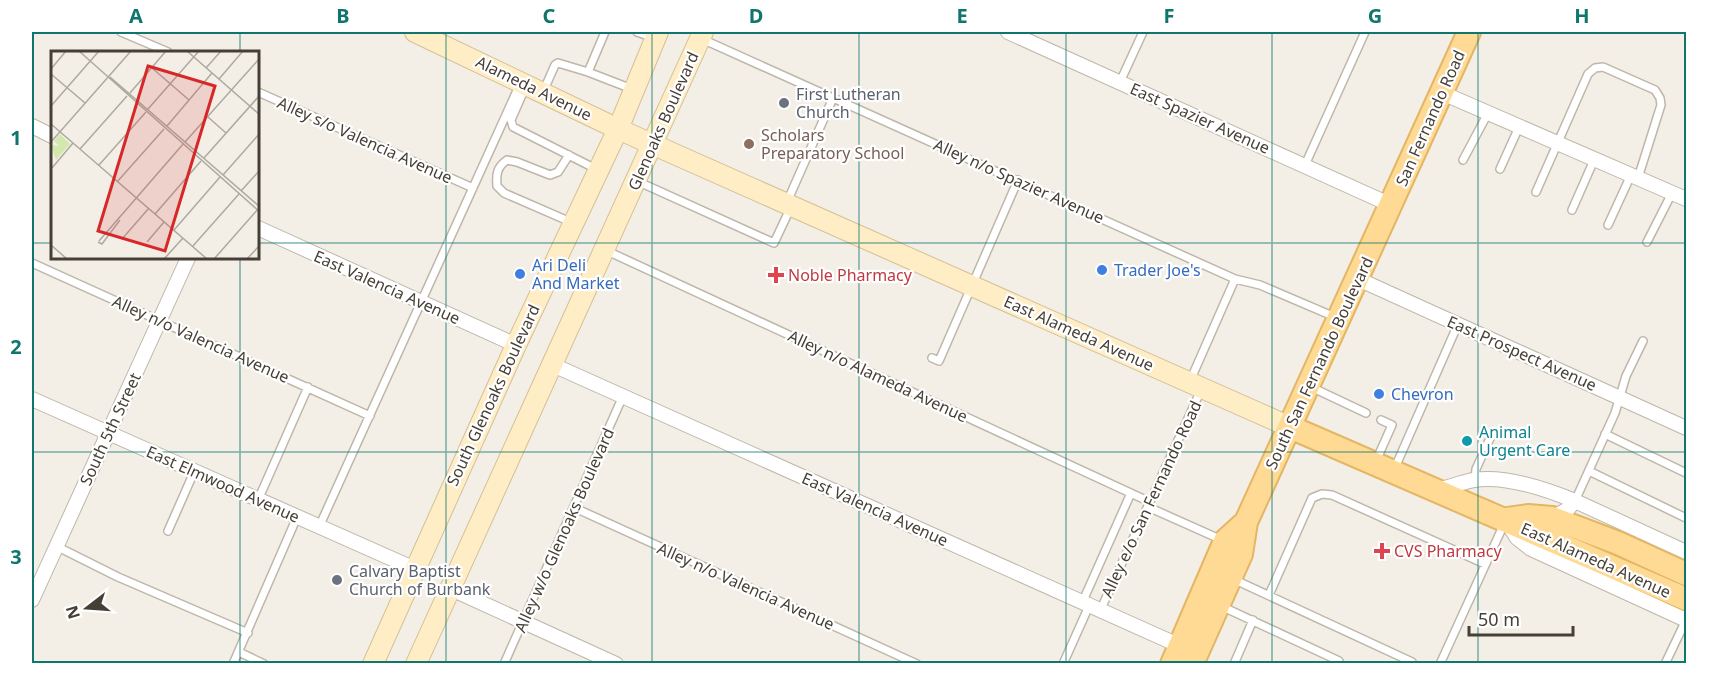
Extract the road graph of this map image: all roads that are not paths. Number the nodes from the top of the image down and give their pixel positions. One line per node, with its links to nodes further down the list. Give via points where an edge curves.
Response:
1 (121, 32): 11 (lane)
2 (415, 32): 14 (main road, Alameda Avenue)
3 (605, 32): 12 (lane)
4 (1008, 32): 10 (street, East Spazier Avenue)
5 (1143, 32): 13 (lane)
6 (1365, 32): 29 (lane)
7 (1469, 32): 16 (main road, San Fernando Road)
8 (650, 34): 15 (main road)
9 (702, 35): 18 (lane, Alley n/o Spazier Avenue); 25 (main road, Glenoaks Boulevard)
10 (1034, 37): 13 (street, East Spazier Avenue)
11 (166, 51)
12 (588, 72): 14 (lane, via 558,63); 15 (lane)
13 (1120, 82): 29 (street, East Spazier Avenue)
14 (530, 85): 22 (main road, Alameda Avenue); 26 (lane, via 511,120 513,127); 35 (lane)
15 (634, 90): 22 (main road)
16 (1440, 92): 19 (street); 40 (main road, San Fernando Road)
17 (260, 93): 35 (lane, Alley s/o Valencia Avenue)
18 (833, 98): 33 (lane, Alley n/o Spazier Avenue); 39 (lane)
19 (1488, 113): 21 (street); 27 (lane)
20 (32, 126): 23 (street)
21 (1519, 127): 24 (street); 30 (lane)
22 (618, 129): 25 (main road, Alameda Avenue); 31 (main road, South Glenoaks Boulevard)
23 (51, 136)
24 (1552, 142): 28 (street); 32 (lane, via 1588,74 1603,67 1655,90 1660,98 1661,105); 36 (lane)
25 (653, 143): 34 (main road, Glenoaks Boulevard); 39 (main road, East Alameda Avenue)
26 (568, 155): 31 (lane); 42 (lane, via 558,172 550,175 507,160 496,176 497,186 504,193)
27 (1463, 159)
28 (1594, 160): 32 (street); 41 (lane)
29 (1305, 165): 40 (street, East Spazier Avenue)
30 (1500, 169)
31 (598, 171): 42 (main road, South Glenoaks Boulevard)
32 (1634, 177): 37 (street); 43 (lane)
33 (1018, 180): 49 (lane, Alley n/o Spazier Avenue); 51 (lane)
34 (636, 181): 39 (lane, via 774,243); 46 (main road, Glenoaks Boulevard)
35 (474, 186): 52 (lane)
36 (1536, 192)
37 (1672, 193): 38 (street); 45 (lane)
38 (1686, 199)
39 (790, 203): 51 (main road, East Alameda Avenue)
40 (1391, 205): 50 (main road, South San Fernando Boulevard)
41 (1572, 210)
42 (573, 223): 57 (main road, South Glenoaks Boulevard)
43 (1608, 225)
44 (260, 229): 52 (street, East Valencia Avenue)
45 (1647, 242)
46 (605, 250): 59 (main road); 80 (lane, Alley n/o Alameda Avenue)
47 (187, 260): 54 (street, South 5th Street)
48 (32, 263): 54 (lane, Alley n/o Valencia Avenue)
49 (1235, 279): 53 (lane, Alley n/o Spazier Avenue, via 1260,285); 60 (lane)
50 (1358, 279): 53 (main road, South San Fernando Boulevard); 55 (street, East Prospect Avenue)
51 (973, 285): 58 (lane, via 939,361); 60 (main road, East Alameda Avenue)
52 (421, 302): 57 (street, East Valencia Avenue); 67 (lane)
53 (1338, 318): 61 (main road, South San Fernando Boulevard)
54 (160, 320): 62 (lane, Alley n/o Valencia Avenue); 71 (street, South 5th Street)
55 (1458, 324): 64 (street, East Prospect Avenue); 74 (lane)
56 (1643, 341): 64 (lane)
57 (516, 345): 96 (main road, South Glenoaks Boulevard)
58 (932, 358)
59 (553, 365): 63 (street, East Valencia Avenue); 99 (main road)
60 (1196, 385): 69 (main road, East Alameda Avenue); 83 (lane, Alley e/o San Fernando Road)
61 (1309, 386): 66 (lane); 69 (main road, South San Fernando Boulevard)
62 (308, 387): 67 (lane, Alley n/o Valencia Avenue); 81 (lane)
63 (623, 396): 84 (lane, Alley w/o Glenoaks Boulevard); 104 (street, East Valencia Avenue)
64 (1620, 398): 70 (street, East Prospect Avenue); 73 (lane)
65 (32, 399): 71 (street, East Elmwood Avenue)
66 (1366, 413)
67 (370, 416): 90 (lane)
68 (1381, 420): 74 (lane, via 1392,425)
69 (1290, 427): 74 (main road, East Alameda Avenue); 89 (main road, South San Fernando Boulevard)
70 (1686, 428)
71 (108, 434): 76 (street, East Elmwood Avenue); 93 (street, South 5th Street)
72 (1492, 434): 78 (lane)
73 (1605, 434): 75 (lane); 77 (lane)
74 (1384, 468): 79 (main road, East Alameda Avenue)
75 (1589, 471): 82 (lane); 87 (lane)
76 (194, 472): 81 (street, East Elmwood Avenue); 91 (lane)
77 (1686, 473)
78 (1475, 480): 79 (street); 82 (street, via 1520,482)
79 (1435, 491): 88 (main road, East Alameda Avenue)
80 (1131, 493): 83 (lane, Alley n/o Alameda Avenue); 104 (lane)
81 (258, 500): 85 (street, East Elmwood Avenue)
82 (1575, 501): 86 (street); 94 (street)
83 (1149, 505): 92 (lane, Alley n/o Alameda Avenue); 104 (lane, Alley e/o San Fernando Road)
84 (574, 508): 107 (lane, Alley w/o Glenoaks Boulevard); 117 (lane, Alley n/o Valencia Avenue)
85 (297, 517): 90 (street, East Elmwood Avenue); 108 (lane)
86 (1552, 518): 88 (main road, East Alameda Avenue); 97 (main road, East Alameda Avenue)
87 (1686, 518)
88 (1506, 519): 95 (lane); 101 (main road, East Alameda Avenue); 106 (street, via 1517,538 1531,549)
89 (1246, 522): 92 (main road, South San Fernando Boulevard); 98 (main road, South San Fernando Boulevard, via 1241,554)
90 (319, 527): 96 (street, East Elmwood Avenue)
91 (168, 531)
92 (1226, 541): 110 (main road, South San Fernando Boulevard)
93 (56, 546): 102 (street, South 5th Street); 108 (lane)
94 (1686, 552)
95 (1485, 564): 100 (lane, via 1332,495 1322,494 1312,498); 122 (lane)
96 (415, 569): 113 (main road, South Glenoaks Boulevard)
97 (1686, 574)
98 (1231, 578): 100 (lane); 103 (main road, South San Fernando Boulevard)
99 (449, 588): 107 (street); 114 (main road)
100 (1269, 595): 121 (lane)
101 (1686, 599)
102 (32, 600)
103 (1219, 605): 105 (lane); 110 (main road, South San Fernando Boulevard)
104 (1091, 606): 110 (street, East Valencia Avenue); 118 (lane, Alley e/o San Fernando Road)
105 (1253, 620): 119 (lane); 120 (lane)
106 (1686, 620): 123 (lane)
107 (524, 622): 115 (lane, Alley w/o Glenoaks Boulevard); 116 (street)
108 (248, 633): 109 (lane)
109 (239, 652): 111 (lane); 112 (lane)
110 (1185, 657)
111 (233, 663)
112 (264, 663)
113 (373, 663)
114 (416, 663)
115 (504, 663)
116 (615, 663)
117 (917, 663)
118 (1063, 663)
119 (1234, 663)
120 (1340, 663)
121 (1413, 663)
122 (1440, 663)
123 (1665, 663)

